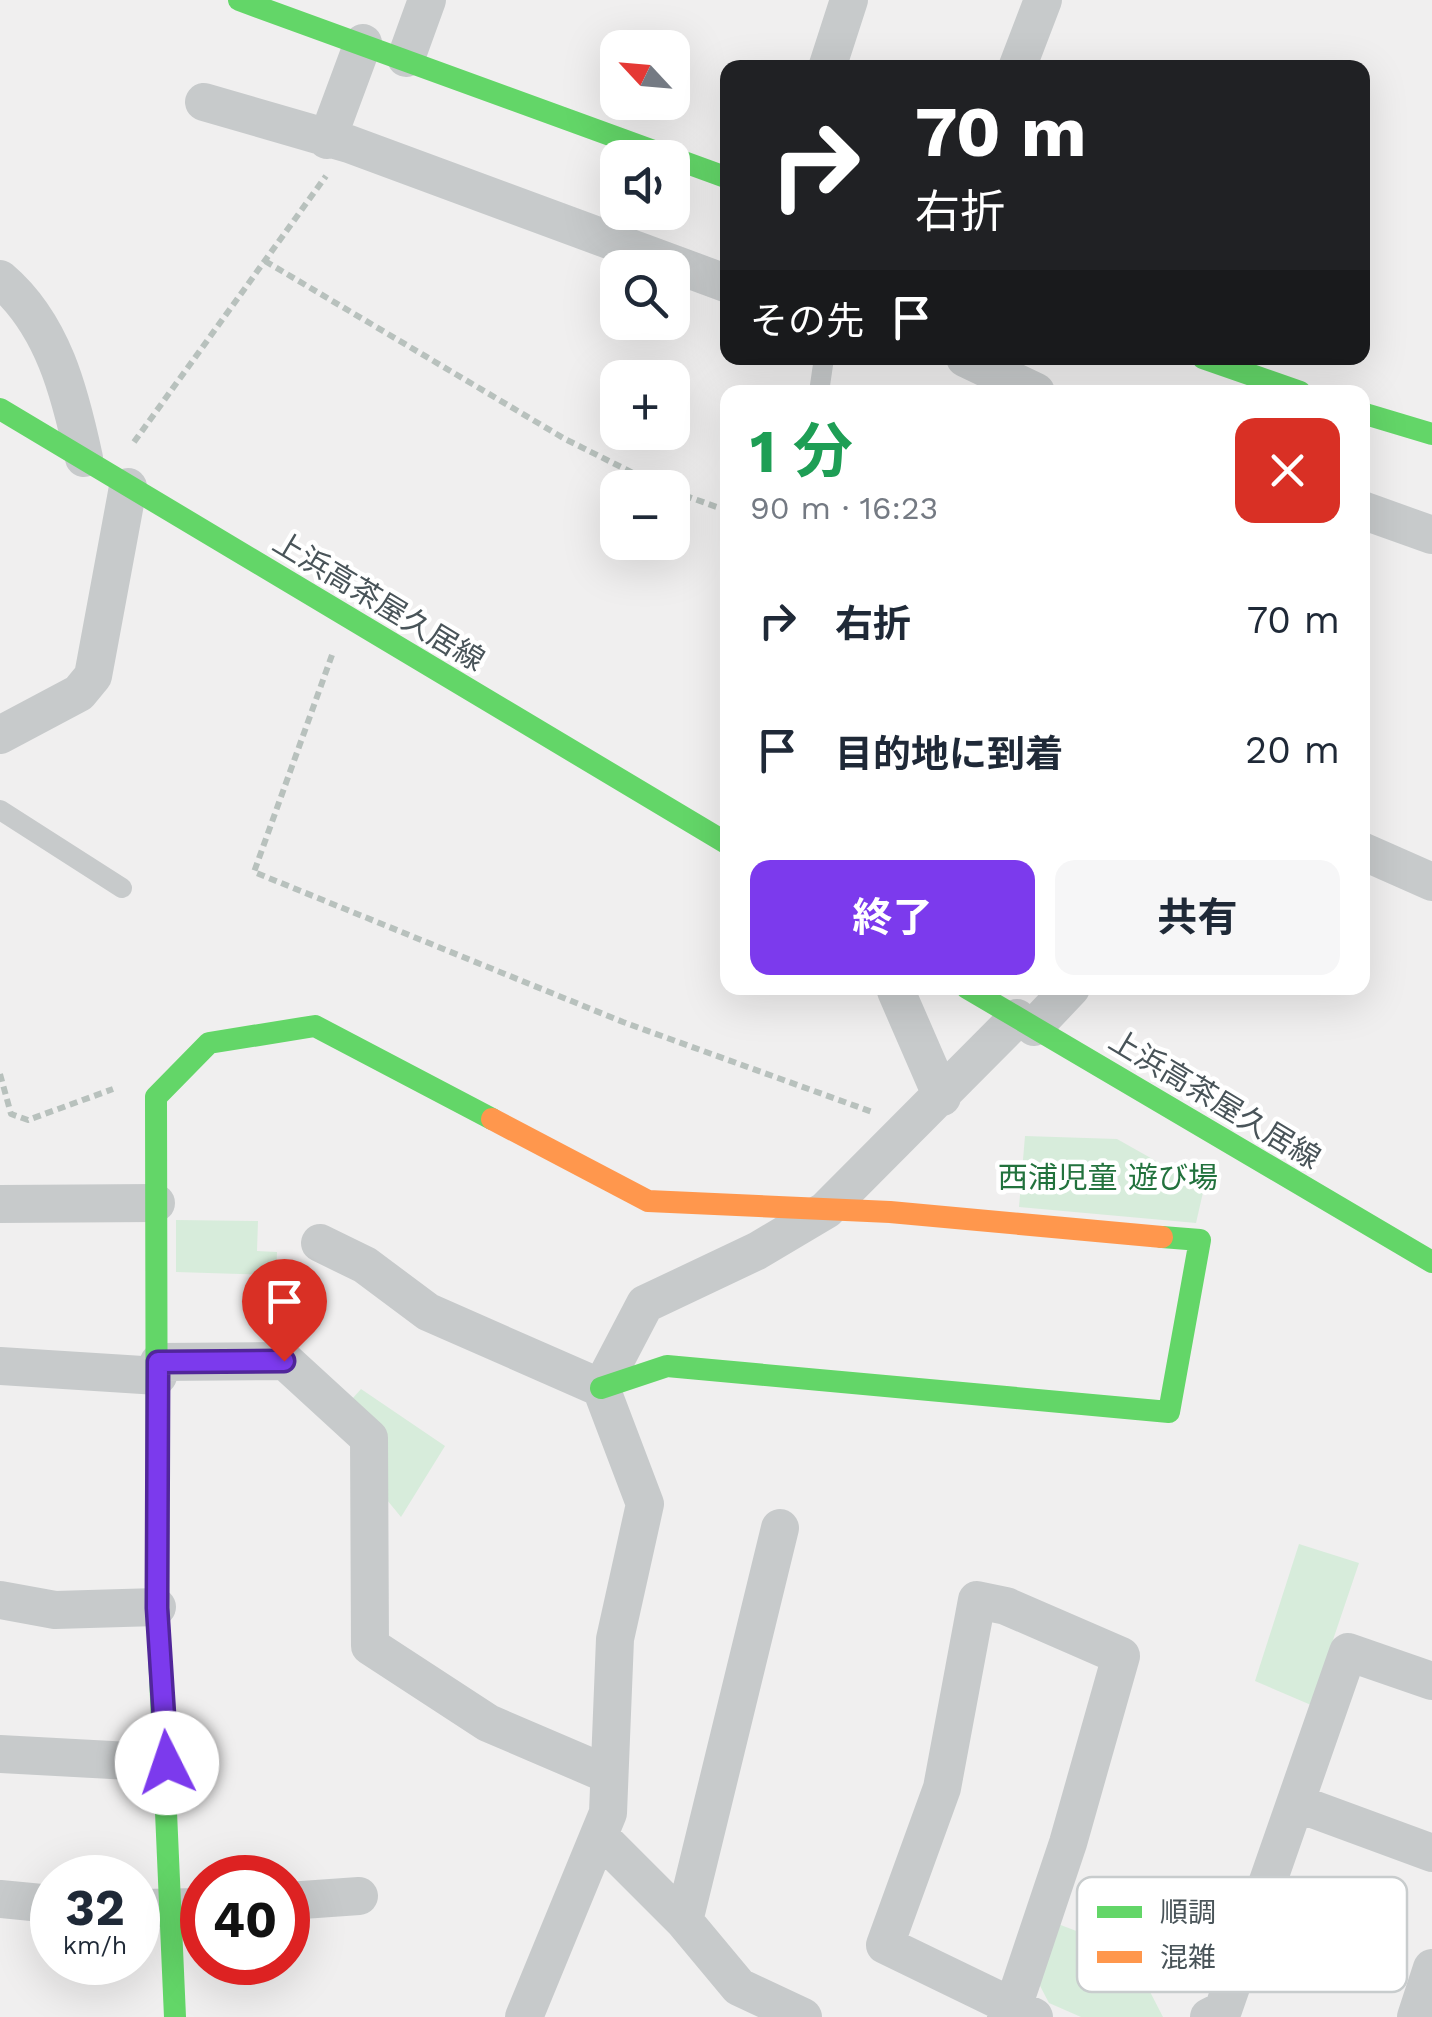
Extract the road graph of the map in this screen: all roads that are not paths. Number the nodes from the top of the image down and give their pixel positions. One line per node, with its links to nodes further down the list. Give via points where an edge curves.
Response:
1 (239, 0): 5 (street)
2 (428, 0): 6 (street)
3 (848, 0): 7 (street)
4 (1043, 0): 8 (street)
5 (363, 43): 6 (street); 10 (street)
6 (406, 58): 11 (street)
7 (829, 60)
8 (1020, 60)
9 (204, 102): 10 (street)
10 (338, 142): 13 (street)
11 (720, 175)
12 (0, 279): 21 (street, via 26,307 68,384)
13 (720, 282)
14 (980, 365): 16 (street)
15 (1221, 365): 17 (street)
16 (1021, 385)
17 (1273, 385)
18 (0, 409): 21 (street, 上浜高茶屋久居線)
19 (1370, 415): 20 (street)
20 (1432, 434)
21 (84, 458): 22 (street, 上浜高茶屋久居線)
22 (128, 487): 25 (street, via 93,676 80,693); 27 (street, 上浜高茶屋久居線)
23 (1370, 513): 24 (street)
24 (1432, 535)
25 (0, 735)
26 (0, 810): 30 (lane)
27 (720, 839)
28 (1370, 854): 29 (street)
29 (1432, 882)
30 (122, 888)
31 (898, 995): 35 (street)
32 (979, 995): 34 (street, 上浜高茶屋久居線)
33 (1061, 995): 34 (street)
34 (1025, 1022): 35 (street); 40 (street, 上浜高茶屋久居線)
35 (942, 1096): 38 (street)
36 (156, 1203): 37 (street); 38 (street, via 156,1097 209,1043 315,1026 648,1201); 42 (street)
37 (0, 1204)
38 (826, 1210): 43 (street, via 645,1304); 43 (street, via 1200,1240 1170,1412 667,1366)
39 (320, 1243): 43 (street, via 365,1265 428,1312)
40 (1432, 1262)
41 (0, 1366): 42 (street)
42 (158, 1369): 46 (street); 50 (street, via 284,1361 369,1438 370,1646 488,1724)
43 (601, 1388): 50 (street, via 646,1504 614,1639)
44 (780, 1528): 60 (street)
45 (0, 1600): 46 (street, via 55,1610)
46 (157, 1608): 49 (street)
47 (1432, 1681): 51 (street, via 1348,1652)
48 (0, 1754): 49 (street)
49 (167, 1763): 59 (street)
50 (607, 1774): 52 (street, via 608,1812)
51 (1298, 1804): 53 (street); 54 (street)
52 (600, 1838): 60 (street); 65 (street)
53 (1432, 1854)
54 (1271, 1877)
55 (359, 1896): 57 (street)
56 (0, 1899): 58 (street)
57 (310, 1899)
58 (30, 1902)
59 (171, 1908): 64 (street)
60 (684, 1921): 66 (street, via 739,1987)
61 (1432, 1968): 68 (street)
62 (1230, 1992): 67 (street, via 1223,2010)
63 (1018, 2014): 63 (street, via 885,1946 942,1788 978,1600 1122,1656)
64 (175, 2017)
65 (524, 2017)
66 (803, 2017)
67 (1209, 2017)
68 (1416, 2017)

